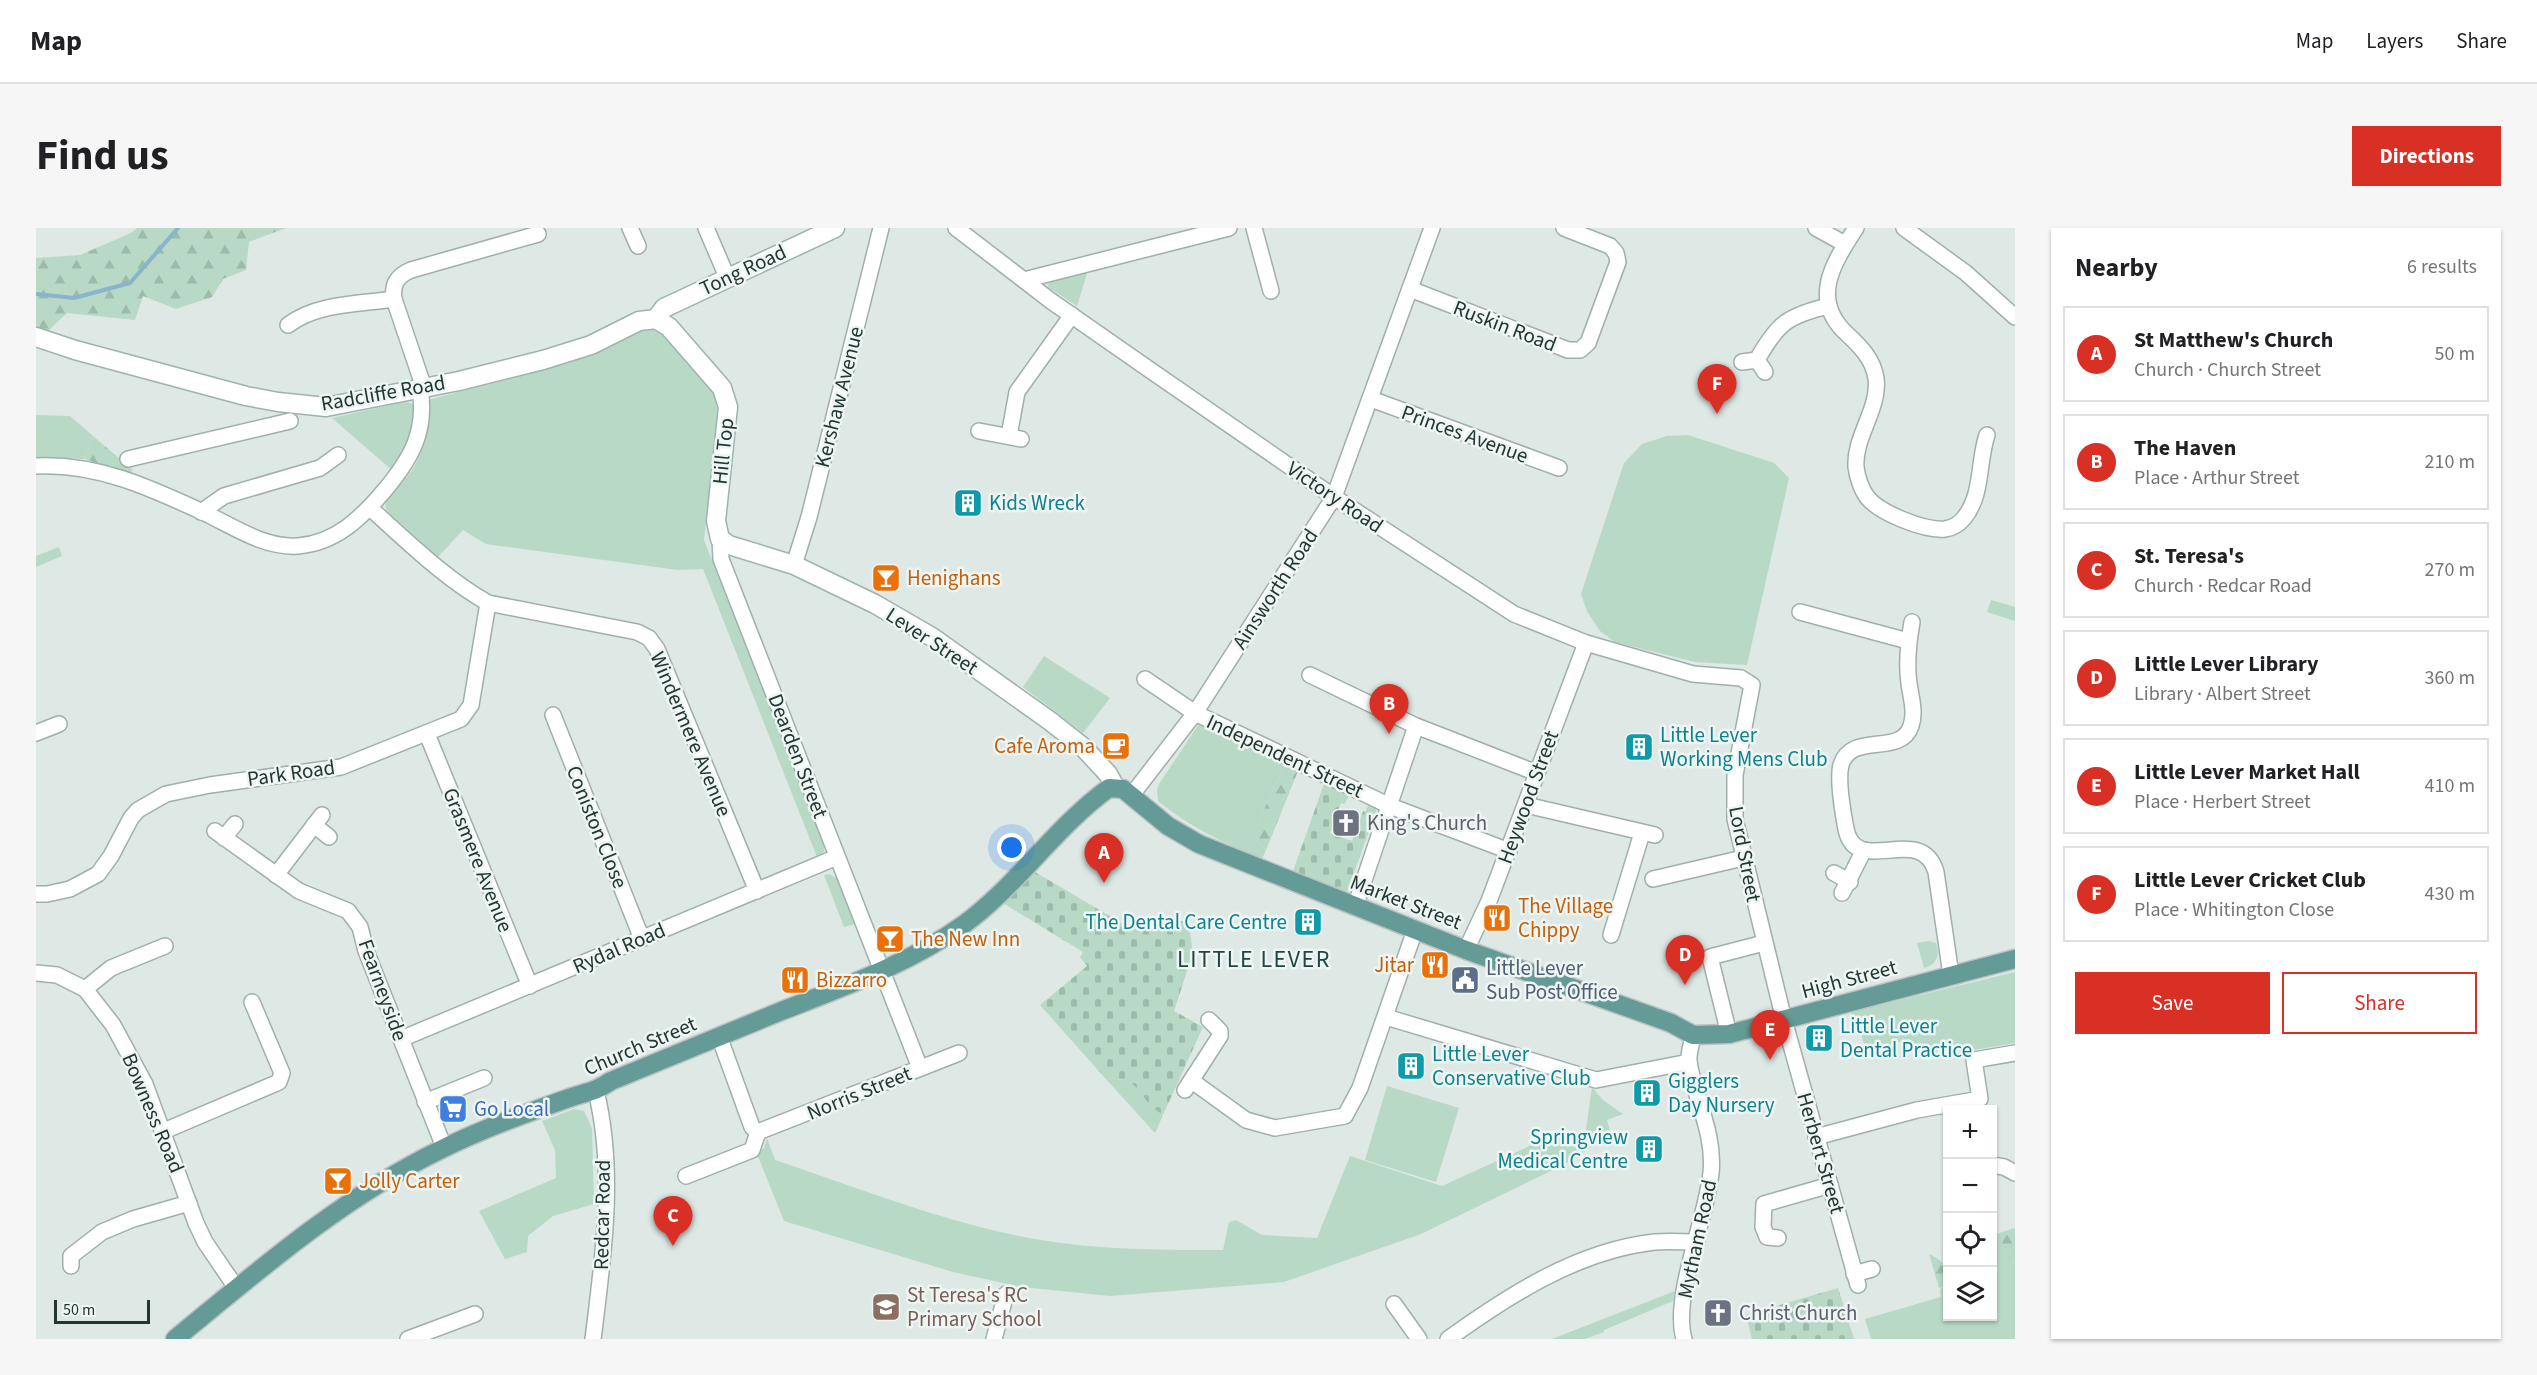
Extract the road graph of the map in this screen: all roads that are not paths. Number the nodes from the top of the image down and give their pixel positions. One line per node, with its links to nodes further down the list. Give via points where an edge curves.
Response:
1 (630, 228): 15 (street)
2 (706, 228): 16 (street)
3 (835, 228): 16 (main road, Tong Road)
4 (881, 228): 43 (street, Kershaw Avenue)
5 (956, 228): 17 (street, Victory Road)
6 (1225, 228): 17 (street)
7 (1254, 228): 19 (street)
8 (1432, 228): 18 (street, Ainsworth Road)
9 (1564, 228): 18 (street, Ruskin Road, via 1610,246 1618,262 1588,343 1580,350 1568,350)
10 (1816, 228): 14 (street)
11 (1856, 228): 14 (street)
12 (1904, 228): 23 (street, via 1966,273)
13 (538, 234): 20 (street, via 402,273 393,289)
14 (1845, 244): 21 (street, via 1828,275)
15 (638, 246)
16 (727, 277): 24 (main road, Tong Road, via 664,308)
17 (1024, 280): 22 (street, Victory Road)
18 (1410, 289): 29 (street, Ainsworth Road)
19 (1271, 291)
20 (394, 299): 25 (street, via 326,308 302,314); 28 (street)
21 (1829, 306): 27 (street, via 1797,314 1781,324); 34 (street, via 1837,323 1864,351 1876,378 1875,397 1856,466 1862,488 1876,505 1894,516 1936,529 1957,525 1966,516 1978,487 1976,449)
22 (1072, 315): 33 (street, via 1017,393 1015,438); 39 (street, Victory Road)
23 (2015, 317)
24 (656, 319): 28 (main road, Radcliffe Road, via 639,321 591,345 543,360); 42 (main road, Hill Top, via 669,327 727,397 716,521)
25 (288, 325)
26 (36, 337): 30 (main road, Radcliffe Road)
27 (1755, 365)
28 (422, 388): 30 (main road, Radcliffe Road, via 326,407); 40 (street, via 415,446 401,471)
29 (1371, 399): 38 (street, Princes Avenue); 39 (street, Ainsworth Road)
30 (278, 402): 32 (street)
31 (290, 421): 32 (street)
32 (263, 427): 36 (street)
33 (979, 431)
34 (1987, 435)
35 (338, 455): 41 (street, via 320,468 224,496)
36 (128, 459)
37 (36, 466): 41 (street, via 93,469)
38 (1559, 468)
39 (1334, 497): 48 (street, Victory Road, via 1514,614); 52 (street, Ainsworth Road)
40 (370, 508): 41 (street, via 351,526 326,540 301,546 266,542); 44 (street, Windermere Avenue, via 432,564)
41 (201, 512)
42 (720, 539): 43 (main road, Lever Street); 67 (street, Dearden Street, via 724,568)
43 (794, 565): 59 (main road, Lever Street, via 932,637 1083,747)
44 (488, 603): 57 (street, Park Road, via 471,705 461,719); 72 (street, Windermere Avenue, via 637,632 649,638 657,649)
45 (1800, 612): 47 (street)
46 (1912, 622): 47 (street)
47 (1908, 641): 65 (street, via 1914,716 1911,729 1891,742 1857,747 1841,764 1847,833)
48 (1586, 643): 51 (street, Victory Road, via 1693,674 1741,678); 58 (street, Heywood Street)
49 (1310, 675): 55 (street)
50 (1145, 679): 52 (street, Independent Street)
51 (1752, 685): 68 (street, Lord Street, via 1733,794)
52 (1195, 714): 60 (street, Ainsworth Road); 62 (street, Independent Street)
53 (553, 715): 77 (street, Coniston Close)
54 (59, 724): 56 (street)
55 (1416, 726): 58 (street); 62 (street)
56 (36, 733)
57 (427, 734): 73 (street, Park Road, via 341,767 166,794 131,818 98,874 70,889); 85 (street, Grasmere Avenue)
58 (1537, 773): 61 (street, Heywood Street)
59 (1115, 787): 60 (main road, Market Street); 82 (main road, Church Street, via 1101,794 964,924)
60 (1131, 796): 74 (main road, Market Street, via 1168,826 1199,844)
61 (1526, 804): 66 (street, Heywood Street); 76 (street, via 1649,834)
62 (1390, 806): 66 (street, Independent Street); 74 (street)
63 (235, 824): 71 (street, Fearneyside, via 219,835)
64 (329, 837): 71 (street, via 318,820)
65 (1864, 850): 70 (street, via 1846,888); 84 (street, via 1911,849 1930,858 1936,872)
66 (1509, 851): 80 (street, Heywood Street)
67 (837, 858): 72 (street, Rydal Road); 82 (street, Dearden Street)
68 (1743, 858): 69 (street); 78 (street, Lord Street)
69 (1662, 873)
70 (1833, 873)
71 (276, 875): 94 (street, Fearneyside, via 299,891 339,906 356,919)
72 (757, 891): 77 (street, Rydal Road)
73 (36, 894)
74 (1355, 907): 75 (main road, Market Street)
75 (1414, 930): 80 (main road, Market Street); 88 (street)
76 (1611, 935)
77 (642, 939): 85 (street, Rydal Road)
78 (1764, 943): 90 (street, Lord Street); 91 (street, via 1710,957)
79 (165, 946): 86 (street, via 111,968)
80 (1466, 950): 92 (main road, Market Street, via 1671,1023)
81 (2015, 959): 84 (main road, High Street)
82 (883, 972): 93 (main road, Church Street); 98 (street, Dearden Street)
83 (36, 974): 86 (street, Bowness Road, via 57,975)
84 (1951, 975): 90 (main road, High Street)
85 (530, 986): 94 (street, Rydal Road)
86 (85, 989): 102 (street, Bowness Road, via 125,1045)
87 (252, 1002): 102 (street, via 282,1073 279,1082)
88 (1386, 1017): 89 (street, via 1360,1088 1345,1116 1275,1128 1246,1120 1188,1085 1220,1036); 97 (street, via 1596,1080)
89 (1209, 1020)
90 (1784, 1020): 91 (main road, High Street); 104 (street, Herbert Street)
91 (1729, 1034): 92 (main road, High Street)
92 (1693, 1035): 97 (street, Mytham Road)
93 (719, 1036): 100 (main road, Church Street, via 611,1081); 103 (street, via 752,1127)
94 (401, 1040): 101 (street, Fearneyside)
95 (959, 1053): 98 (street, Norris Street)
96 (2015, 1053): 104 (street, via 1974,1060 1980,1099 1917,1110)
97 (1689, 1062): 112 (street, Mytham Road, via 1709,1130 1712,1160)
98 (920, 1068): 103 (street, Norris Street)
99 (484, 1078): 101 (street)
100 (596, 1091): 105 (main road, Church Street); 121 (street, Redcar Road, via 602,1117 606,1210)
101 (425, 1102): 105 (street, Fearneyside)
102 (164, 1131): 110 (street, Bowness Road)
103 (758, 1132): 108 (street, via 752,1150 704,1176)
104 (1816, 1137): 109 (street, Herbert Street)
105 (444, 1147): 115 (main road, Church Street, via 352,1200)
106 (1997, 1166): 107 (street)
107 (2015, 1173)
108 (686, 1176)
109 (1830, 1185): 111 (street, via 1764,1204 1767,1237); 114 (street, Herbert Street, via 1856,1279)
110 (189, 1203): 113 (street, via 102,1232 71,1256); 115 (street, Bowness Road, via 206,1242)
111 (1778, 1238)
112 (1697, 1242): 124 (street, via 1656,1242 1571,1265 1527,1287); 125 (street, Mytham Road, via 1681,1314)
113 (71, 1266)
114 (1872, 1269)
115 (237, 1289): 119 (main road, Church Street)
116 (1006, 1294): 122 (street)
117 (1394, 1304): 123 (street)
118 (475, 1314): 120 (street)
119 (176, 1339)
120 (408, 1339)
121 (593, 1339)
122 (994, 1339)
123 (1419, 1339)
124 (1448, 1339)
125 (1684, 1339)

